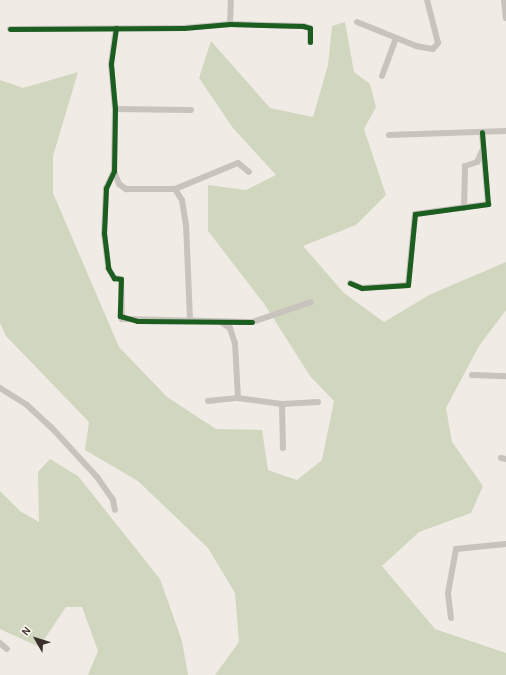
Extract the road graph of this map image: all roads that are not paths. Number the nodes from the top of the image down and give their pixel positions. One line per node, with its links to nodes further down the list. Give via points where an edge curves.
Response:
1 (231, 0): 6 (street)
2 (427, 0): 9 (street, via 438,42 436,48 416,46)
3 (504, 0): 4 (street)
4 (506, 18)
5 (357, 22): 9 (street)
6 (230, 24): 7 (street); 10 (street, via 307,26)
7 (116, 28): 8 (street); 12 (street, via 111,64)
8 (10, 29)
9 (396, 38): 11 (street)
10 (310, 42)
11 (382, 76)
12 (115, 109): 13 (street); 18 (street)
13 (191, 110)
14 (506, 131): 15 (street)
15 (482, 132): 16 (street); 17 (street)
16 (389, 135)
17 (483, 149): 21 (street, via 477,162 465,166); 21 (street, via 488,204)
18 (114, 171): 20 (street, via 119,184 126,189); 24 (street, via 106,188 104,233 108,268 114,278 121,279 120,316 126,320)
19 (249, 172): 20 (street, via 238,163)
20 (175, 189): 24 (street, via 182,200 186,224)
21 (464, 208): 22 (street, via 415,214 408,285 362,288)
22 (350, 283)
23 (311, 302): 25 (street, via 271,319)
24 (190, 321): 25 (street)
25 (221, 322): 29 (street, via 230,328 235,342)
26 (472, 375): 27 (street)
27 (506, 376)
28 (0, 388): 34 (street, via 27,405 51,427 97,478 113,500)
29 (238, 398): 30 (street); 32 (street)
30 (208, 401)
31 (318, 402): 32 (street)
32 (282, 404): 33 (street)
33 (284, 448)
34 (115, 510)
35 (506, 544): 36 (street, via 456,550 448,593)
36 (452, 618)
37 (0, 643): 38 (street)
38 (7, 649)

